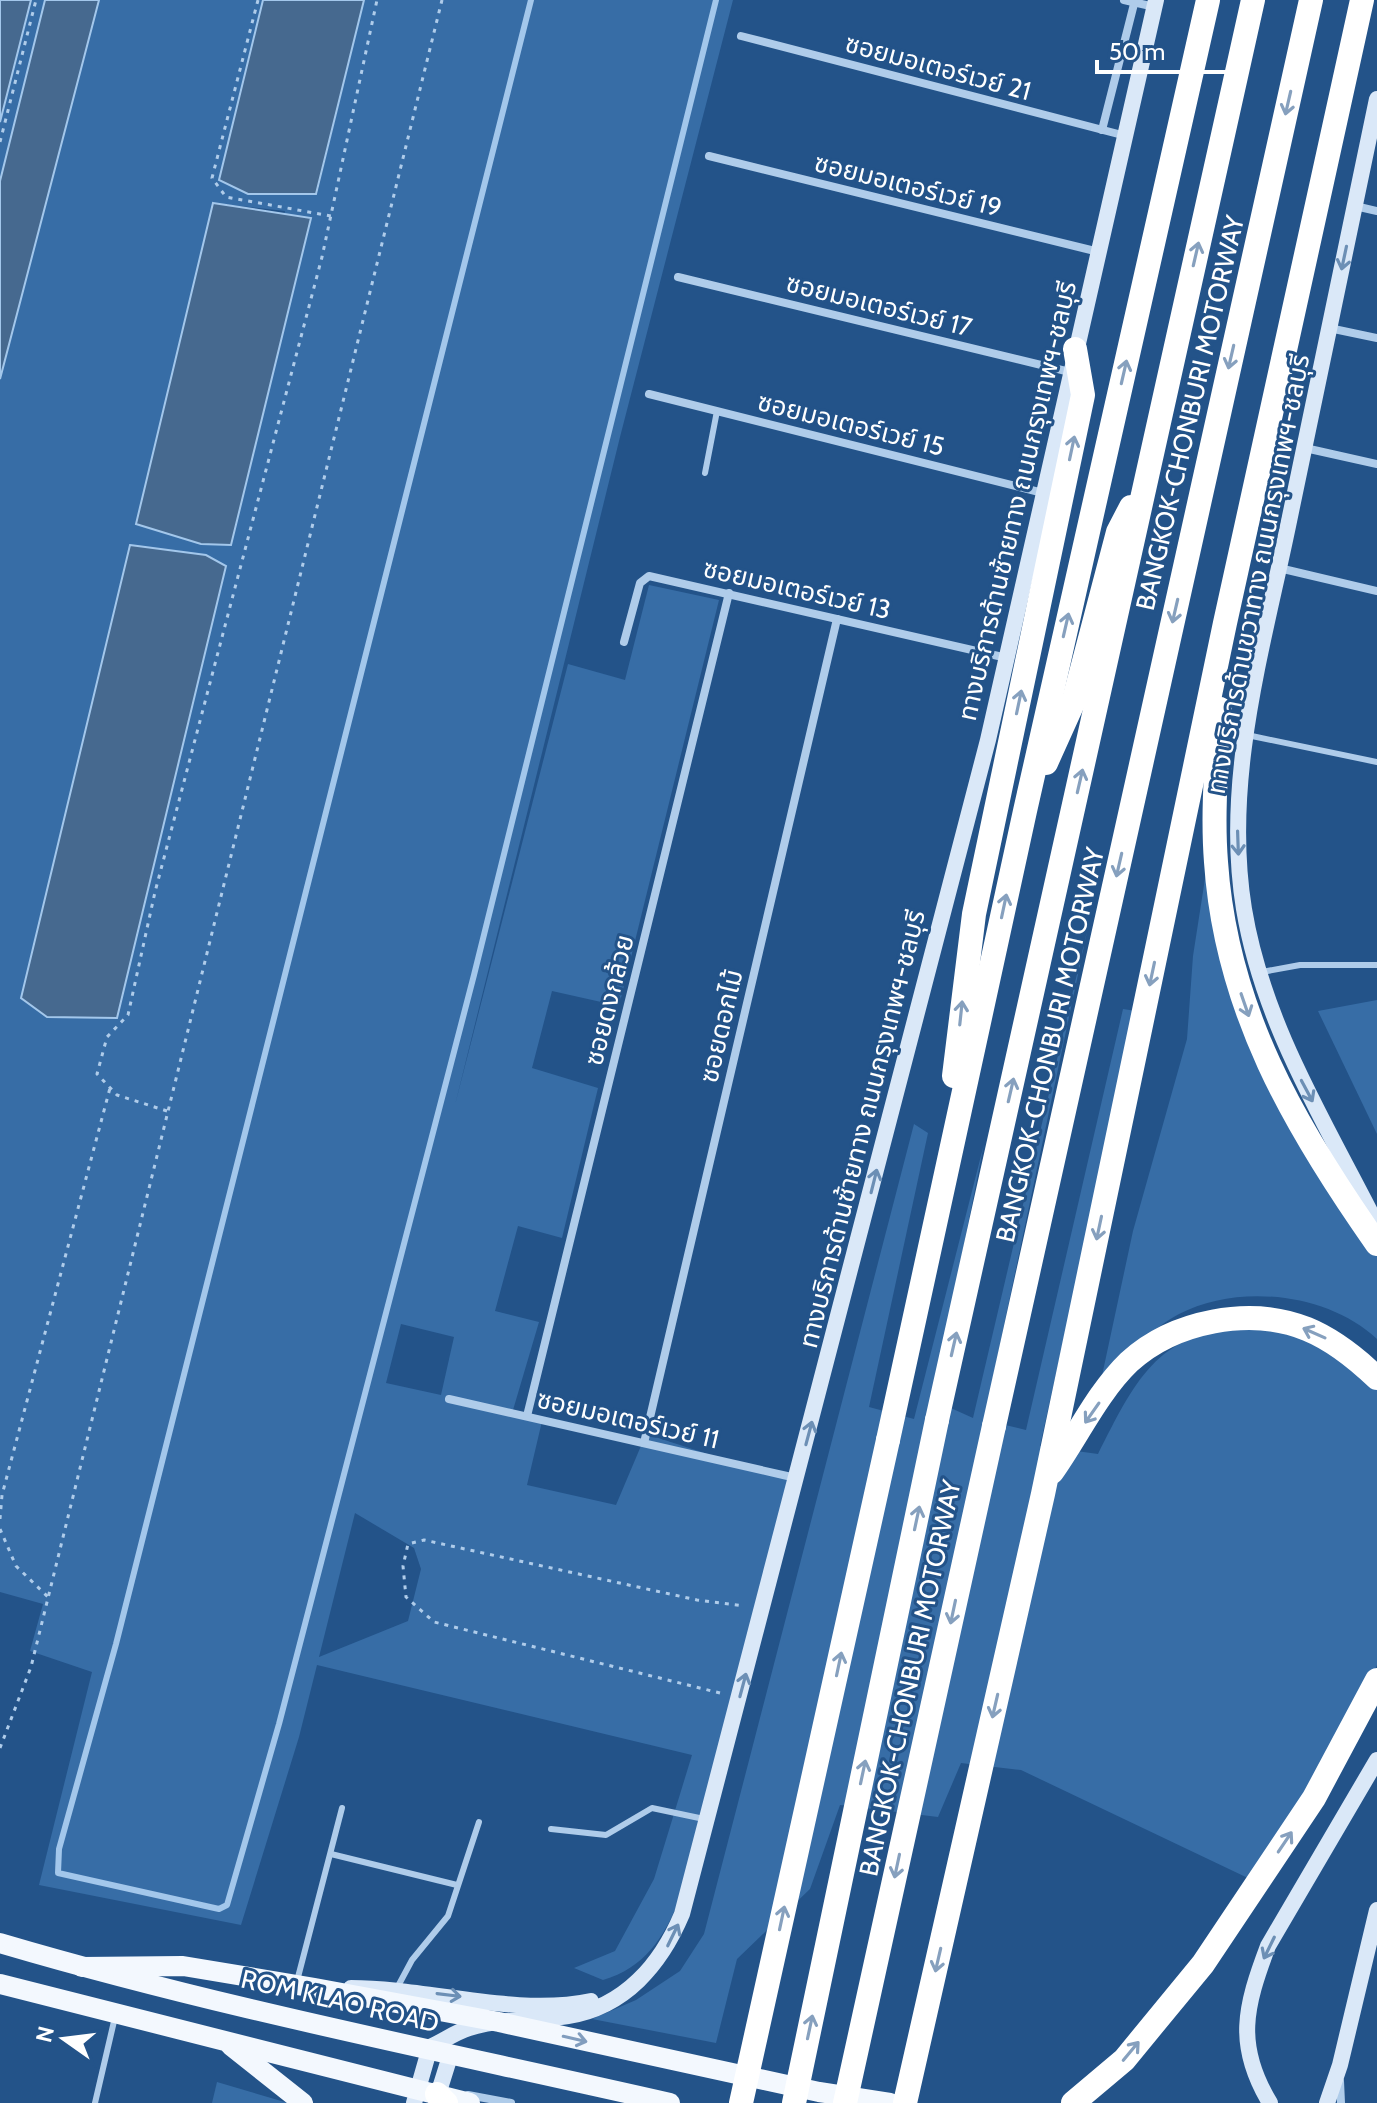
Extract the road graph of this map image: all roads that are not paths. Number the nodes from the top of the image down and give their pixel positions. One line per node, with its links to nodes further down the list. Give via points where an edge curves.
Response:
1 (1124, 0): 6 (street)
2 (1208, 0): 36 (highway, one-way to 2)
3 (1253, 0): 25 (highway, BANGKOK-CHONBURI MOTORWAY, one-way to 3)
4 (1311, 0): 77 (highway, BANGKOK-CHONBURI MOTORWAY, one-way to 77, bridge)
5 (1362, 0): 31 (highway)
6 (1135, 1): 7 (street); 10 (street)
7 (1155, 3): 11 (main road, ทางบริการด้านซ้ายทาง ถนนกรุงเทพฯ-ชลบุรี)
8 (741, 36): 10 (street, ซอยมอเตอร์เวย์ 21)
9 (1377, 99): 13 (main road, ทางบริการด้านขวาทาง ถนนกรุงเทพฯ-ชลบุรี)
10 (1102, 130): 11 (street, ซอยมอเตอร์เวย์ 21)
11 (1126, 136): 15 (main road, ทางบริการด้านซ้ายทาง ถนนกรุงเทพฯ-ชลบุรี)
12 (709, 156): 15 (street, ซอยมอเตอร์เวย์ 19)
13 (1355, 206): 14 (street); 17 (main road, ทางบริการด้านขวาทาง ถนนกรุงเทพฯ-ชลบุรี, one-way to 17)
14 (1377, 211)
15 (1099, 252): 19 (main road, ทางบริการด้านซ้ายทาง ถนนกรุงเทพฯ-ชลบุรี)
16 (678, 277): 19 (street, ซอยมอเตอร์เวย์ 17)
17 (1329, 328): 18 (street); 22 (main road, ทางบริการด้านขวาทาง ถนนกรุงเทพฯ-ชลบุรี)
18 (1377, 338)
19 (1072, 361): 26 (main road, ทางบริการด้านซ้ายทาง ถนนกรุงเทพฯ-ชลบุรี); 39 (highway, one-way to 19, via 974,914 1083,395)
20 (649, 394): 21 (street, ซอยมอเตอร์เวย์ 15)
21 (717, 411): 24 (lane); 26 (street, ซอยมอเตอร์เวย์ 15)
22 (1305, 448): 23 (street); 27 (main road, ทางบริการด้านขวาทาง ถนนกรุงเทพฯ-ชลบุรี)
23 (1377, 464)
24 (705, 473)
25 (1145, 490): 36 (highway, via 1118,532 1073,703); 76 (highway, BANGKOK-CHONBURI MOTORWAY, one-way to 25, bridge, via 937,1420)
26 (1043, 493): 33 (main road, ทางบริการด้านซ้ายทาง ถนนกรุงเทพฯ-ชลบุรี)
27 (1279, 568): 28 (street); 34 (main road, ทางบริการด้านขวาทาง ถนนกรุงเทพฯ-ชลบุรี)
28 (1377, 591)
29 (729, 593): 30 (street, ซอยมอเตอร์เวย์ 13); 32 (street, ซอยมอเตอร์เวย์ 13, via 644,577); 44 (street, ซอยดงกล้วย)
30 (837, 619): 33 (street, ซอยมอเตอร์เวย์ 13); 45 (street, ซอยดอกไม้)
31 (1225, 623): 41 (highway, one-way to 41, via 1216,863 1237,982 1286,1102); 47 (highway, one-way to 47)
32 (624, 642)
33 (1007, 658): 46 (main road, ทางบริการด้านซ้ายทาง ถนนกรุงเทพฯ-ชลบุรี, one-way to 33)
34 (1247, 735): 35 (lane); 38 (main road, ทางบริการด้านขวาทาง ถนนกรุงเทพฯ-ชลบุรี, one-way to 38, via 1237,814 1238,861)
35 (1377, 762)
36 (1025, 811): 39 (highway, one-way to 36)
37 (1377, 965): 38 (lane, via 1300,965)
38 (1258, 973): 40 (main road, ทางบริการด้านขวาทาง ถนนกรุงเทพฯ-ชลบุรี, one-way to 40, via 1282,1043)
39 (941, 1202): 75 (highway, one-way to 39, bridge)
40 (1377, 1225)
41 (1377, 1244)
42 (1377, 1378): 47 (highway, one-way to 47, via 1334,1343 1304,1328 1222,1319 1195,1325 1162,1339 1129,1363)
43 (449, 1399): 44 (street, ซอยมอเตอร์เวย์ 11)
44 (527, 1416): 45 (street, ซอยมอเตอร์เวย์ 11)
45 (644, 1443): 46 (street, ซอยมอเตอร์เวย์ 11)
46 (797, 1478): 51 (main road, ทางบริการด้านซ้ายทาง ถนนกรุงเทพฯ-ชลบุรี, one-way to 46)
47 (1045, 1487): 79 (highway, one-way to 79)
48 (1377, 1680): 80 (highway, one-way to 48, via 1124,2060 1203,1964 1314,1798)
49 (1377, 1760): 81 (main road, one-way to 81, via 1268,1946 1257,1976 1247,2043 1252,2073)
50 (342, 1808): 54 (lane)
51 (707, 1820): 53 (lane, via 652,1808 606,1835); 62 (main road, ทางบริการด้านซ้ายทาง ถนนกรุงเทพฯ-ชลบุรี, one-way to 51, via 652,1969 671,1942)
52 (479, 1822): 55 (lane)
53 (551, 1829)
54 (331, 1854): 55 (lane); 60 (lane)
55 (457, 1885): 61 (lane, via 448,1916)
56 (1377, 1910): 68 (main road)
57 (0, 1943): 58 (main road, ROM KLAO ROAD)
58 (82, 1967): 60 (main road, via 183,1966); 66 (main road, ROM KLAO ROAD)
59 (0, 1984): 63 (main road)
60 (305, 1986): 61 (main road); 64 (main road)
61 (397, 1988): 62 (main road, one-way to 62, via 550,2004)
62 (624, 1994): 64 (main road, ทางบริการด้านซ้ายทาง ถนนกรุงเทพฯ-ชลบุรี, via 589,2012)
63 (116, 2015): 65 (main road); 70 (lane)
64 (499, 2022): 66 (main road, ทางบริการด้านซ้ายทาง ถนนกรุงเทพฯ-ชลบุรี, via 467,2029); 78 (main road, one-way to 78, via 757,2080)
65 (224, 2041): 69 (main road); 71 (main road)
66 (430, 2047): 67 (main road, ROM KLAO ROAD); 69 (main road)
67 (451, 2053): 69 (main road); 74 (main road, ROM KLAO ROAD)
68 (1340, 2065): 82 (main road); 83 (street)
69 (430, 2098): 72 (main road); 73 (street)
70 (95, 2103)
71 (303, 2103)
72 (470, 2103)
73 (511, 2103)
74 (670, 2103)
75 (741, 2103)
76 (794, 2103)
77 (845, 2103)
78 (890, 2103)
79 (905, 2103)
80 (1073, 2103)
81 (1270, 2103)
82 (1327, 2103)
83 (1341, 2103)

